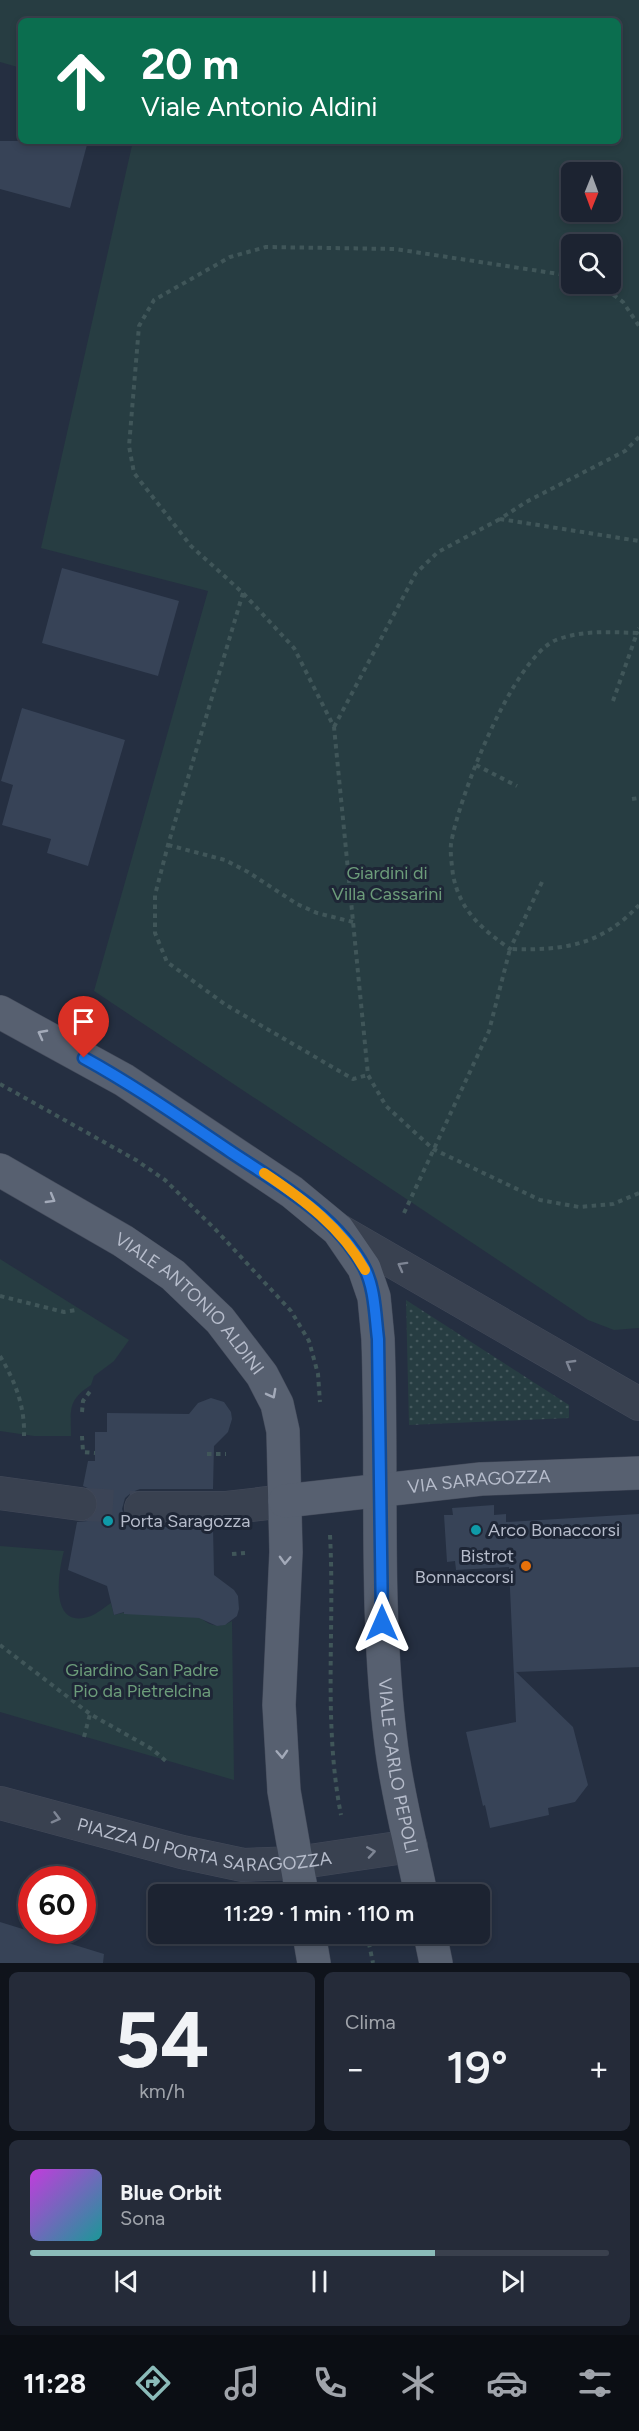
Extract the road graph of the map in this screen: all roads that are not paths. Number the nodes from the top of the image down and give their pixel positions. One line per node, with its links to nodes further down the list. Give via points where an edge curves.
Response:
1 (0, 1012): 3 (main road, one-way to 1, via 292,1192 124,1080)
2 (0, 1170): 9 (main road, VIALE ANTONIO ALDINI, one-way to 9, via 123,1241 173,1275 220,1320 262,1375 277,1404 283,1431)
3 (338, 1230): 4 (street, one-way to 3); 7 (main road, via 364,1268 374,1297)
4 (623, 1386): 5 (street)
5 (639, 1404)
6 (639, 1473): 7 (main road, VIA SARAGOZZA, via 481,1479)
7 (381, 1490): 9 (main road, VIA SARAGOZZA); 13 (main road, VIALE CARLO PEPOLI, via 387,1702)
8 (0, 1493): 10 (street)
9 (285, 1501): 11 (street, VIA SARAGOZZA, via 227,1508); 14 (main road, one-way to 14, via 279,1705 284,1791)
10 (80, 1503)
11 (141, 1508)
12 (0, 1803): 14 (street, PIAZZA DI PORTA SARAGOZZA, one-way to 14)
13 (411, 1846): 14 (street, PIAZZA DI PORTA SARAGOZZA, one-way to 13); 15 (main road, VIALE CARLO PEPOLI)
14 (299, 1879)
15 (419, 1884)
16 (311, 1944): 18 (main road)
17 (432, 1944): 19 (main road)
18 (314, 1963)
19 (436, 1963)

